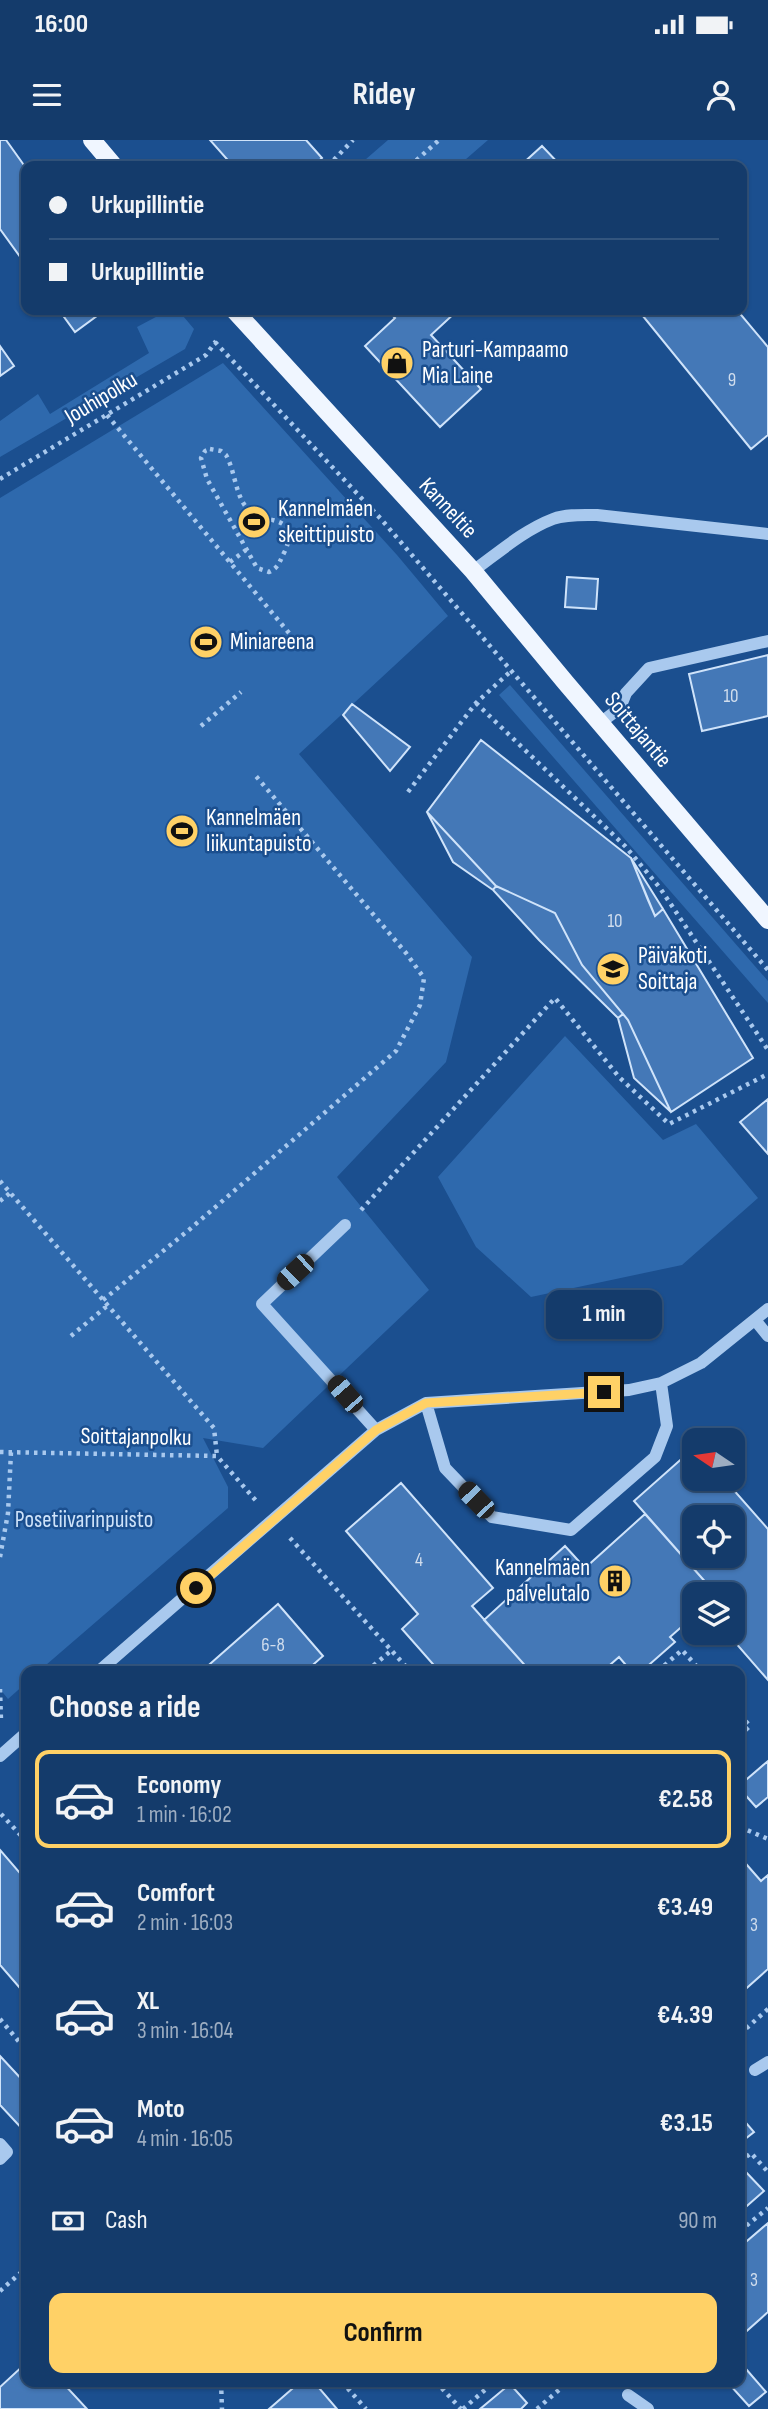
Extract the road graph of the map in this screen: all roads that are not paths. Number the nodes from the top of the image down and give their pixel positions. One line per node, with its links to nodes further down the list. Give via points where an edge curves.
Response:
1 (92, 140): 2 (main road)
2 (110, 161)
3 (239, 315): 5 (main road, Kanneltie)
4 (768, 534): 5 (street, Kanneltie, via 573,515 530,532)
5 (474, 571): 7 (main road, Soittajantie)
6 (768, 641): 7 (street, via 649,668 626,693 620,708)
7 (600, 723): 8 (main road, Soittajantie)
8 (768, 920)
9 (345, 1225): 15 (street, via 262,1304)
10 (768, 1309): 11 (street)
11 (755, 1320): 12 (street); 13 (street, via 701,1363)
12 (768, 1336)
13 (661, 1383): 14 (street, via 629,1390); 14 (street, via 667,1426 655,1457 572,1530 492,1517 445,1468)
14 (426, 1403): 15 (street)
15 (376, 1430): 16 (street)
16 (105, 1666)
17 (21, 1737): 18 (street)
18 (0, 1756)
19 (768, 2062): 20 (street)
20 (755, 2070)
21 (0, 2144): 22 (street, via 7,2152)
22 (0, 2159)
23 (628, 2395): 24 (street)
24 (649, 2409)

